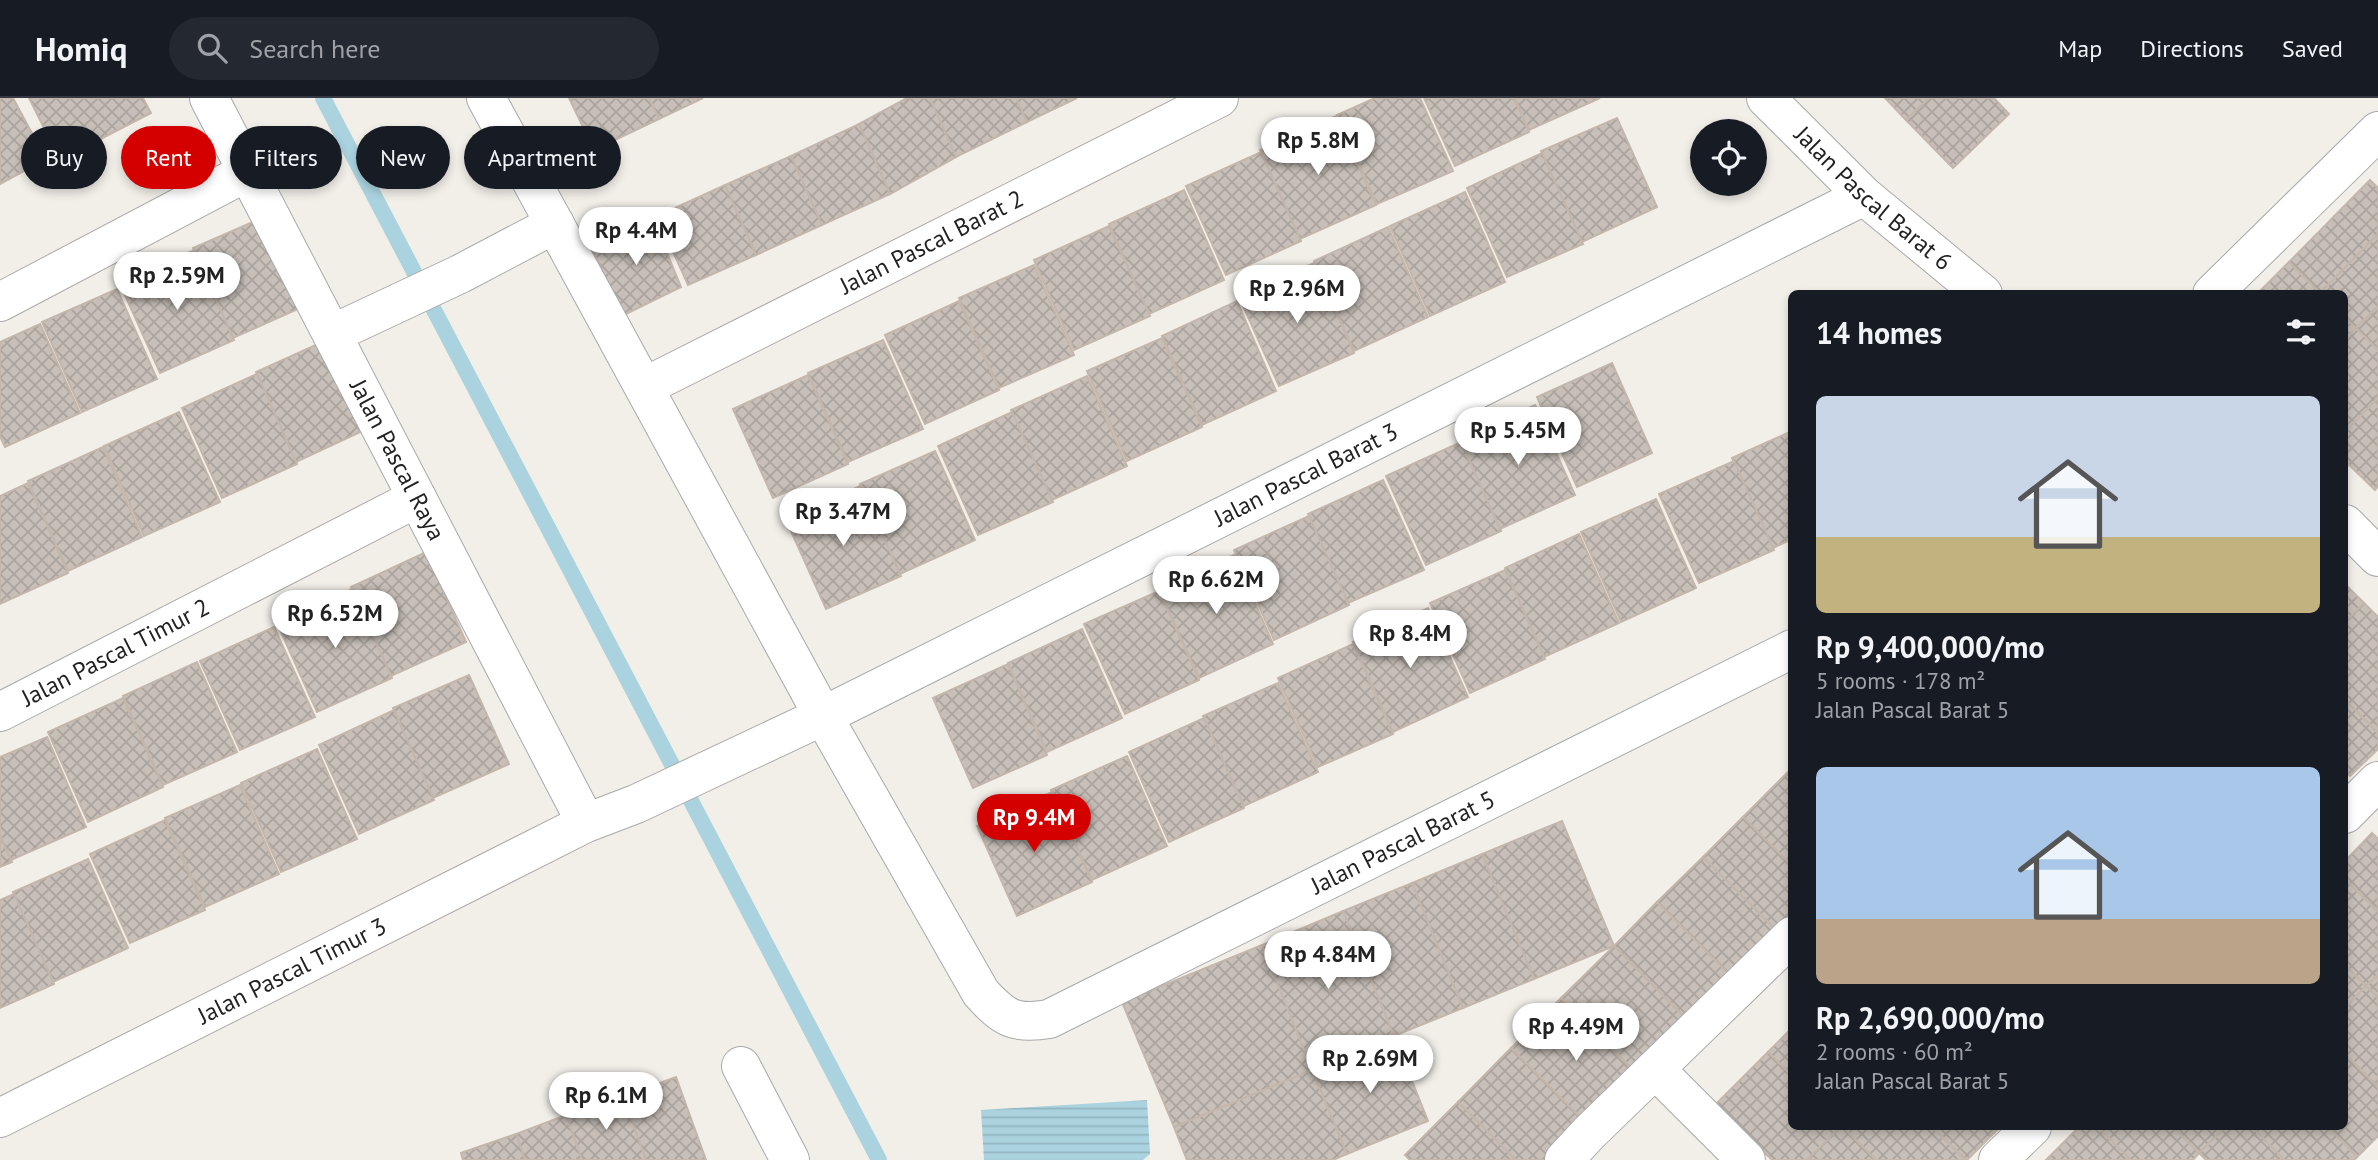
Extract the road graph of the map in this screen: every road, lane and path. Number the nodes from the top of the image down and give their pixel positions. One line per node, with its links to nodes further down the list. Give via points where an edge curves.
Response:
1 (209, 98): 6 (street, Jalan Pascal Raya)
2 (486, 98): 10 (street)
3 (1219, 98): 15 (street, Jalan Pascal Barat 2)
4 (1766, 98): 9 (street, Jalan Pascal Barat 6)
5 (2375, 134): 12 (street)
6 (230, 139)
7 (230, 181): 13 (street)
8 (256, 189): 14 (street, Jalan Pascal Raya)
9 (1864, 197): 11 (street, Jalan Pascal Barat 6); 21 (street, Jalan Pascal Barat 3)
10 (555, 223): 14 (street); 15 (street)
11 (1978, 290)
12 (2216, 290)
13 (0, 302)
14 (332, 334): 16 (street, Jalan Pascal Raya)
15 (644, 387): 21 (street)
16 (417, 498): 20 (street, Jalan Pascal Timur 2); 25 (street, Jalan Pascal Raya)
17 (2348, 527): 18 (street)
18 (2378, 557)
19 (1788, 651): 21 (street, Jalan Pascal Barat 5, via 1049,1019 1030,1023 1010,1019 981,993)
20 (0, 712)
21 (823, 716): 22 (street, Jalan Pascal Barat 3)
22 (712, 768): 25 (street, Jalan Pascal Timur 3)
23 (2378, 780): 24 (street)
24 (2348, 811)
25 (586, 823): 29 (street, Jalan Pascal Timur 3)
26 (1788, 940): 28 (street)
27 (741, 1066): 30 (street)
28 (1655, 1069): 31 (street); 32 (street)
29 (0, 1118)
30 (790, 1160)
31 (1564, 1160)
32 (1746, 1160)

